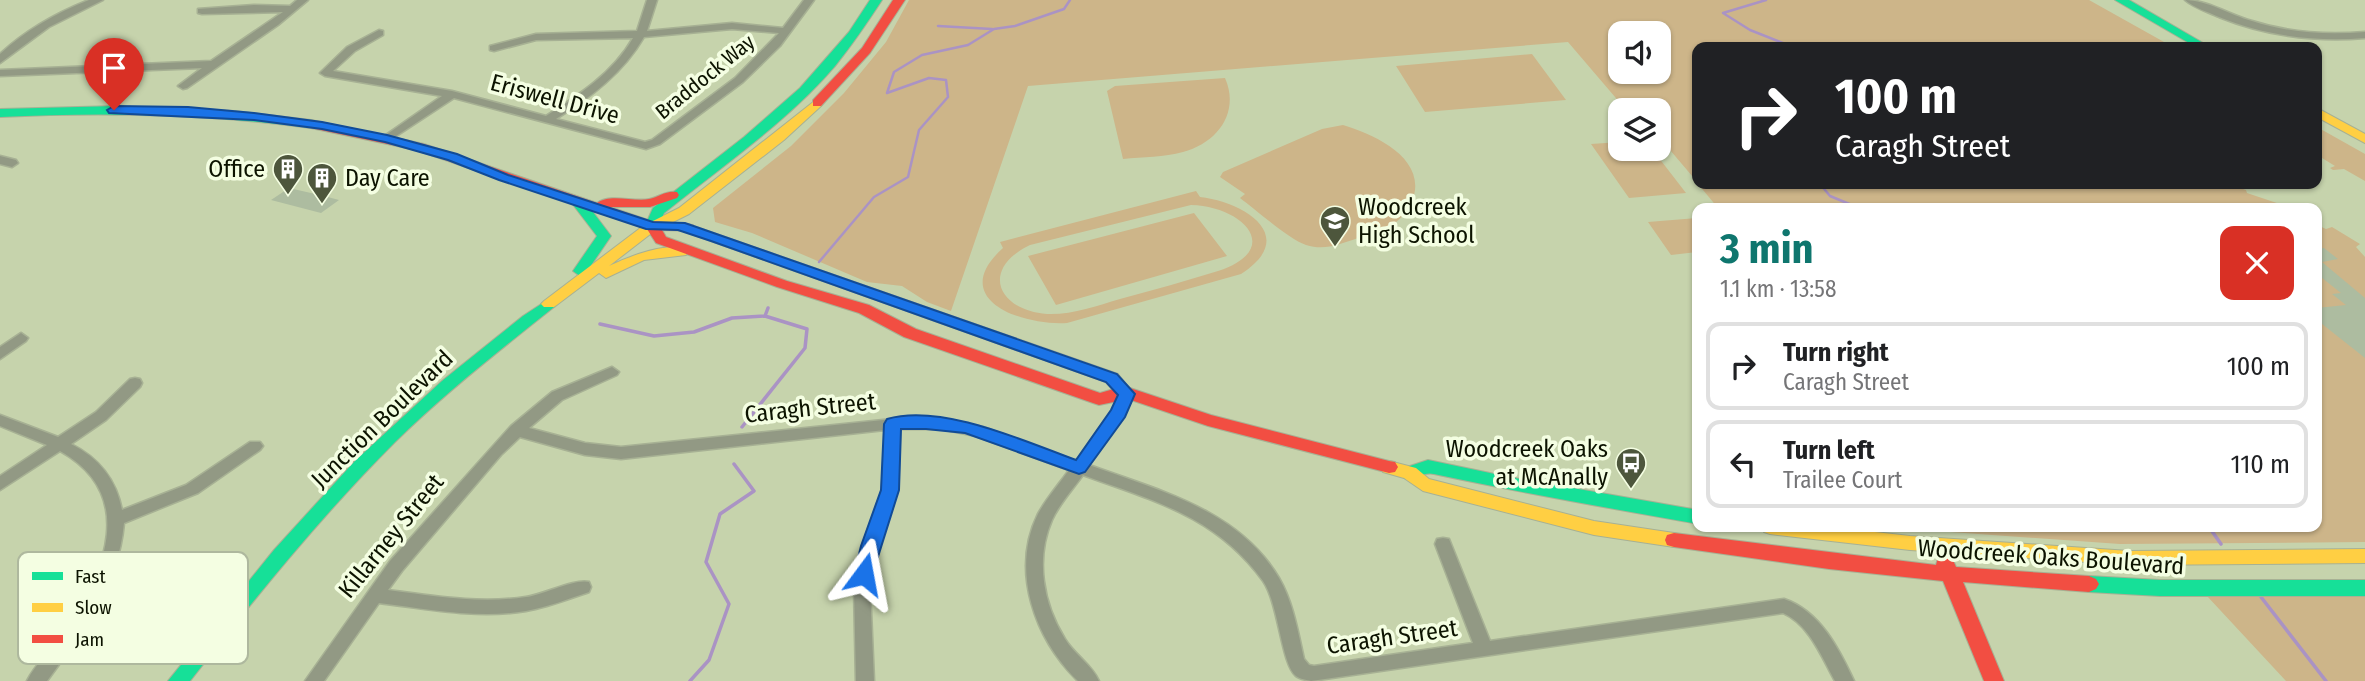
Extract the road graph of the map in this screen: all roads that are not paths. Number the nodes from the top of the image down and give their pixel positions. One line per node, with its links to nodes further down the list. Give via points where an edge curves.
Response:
1 (98, 0): 21 (street, via 45,23)
2 (303, 0): 10 (street)
3 (652, 0): 15 (street)
4 (809, 0): 12 (street, Braddock Way)
5 (876, 0): 34 (main road, Junction Boulevard, via 845,48 807,91)
6 (899, 0): 35 (main road, Junction Boulevard, via 867,50 828,90 762,152)
7 (2102, 0): 17 (main road)
8 (2120, 0): 18 (main road)
9 (2190, 0): 13 (street)
10 (293, 9): 11 (street); 22 (street)
11 (202, 12)
12 (787, 31): 15 (street, via 725,26); 32 (street, Braddock Way, via 739,80)
13 (2283, 31): 16 (street, via 2333,37); 19 (street)
14 (379, 33): 25 (street, Eriswell Drive, via 351,49 325,73)
15 (640, 35): 20 (street, via 536,37); 28 (street, via 615,71)
16 (2365, 35)
17 (2176, 42)
18 (2195, 42)
19 (2286, 42)
20 (494, 48)
21 (0, 61)
22 (211, 64): 23 (street); 24 (street)
23 (0, 73)
24 (183, 86)
25 (452, 94): 28 (street, Eriswell Drive); 30 (street)
26 (0, 113): 30 (main road, Woodcreek Oaks Boulevard, via 188,111 322,125)
27 (2322, 115): 31 (main road)
28 (548, 119): 32 (street, Eriswell Drive)
29 (2322, 125): 33 (main road)
30 (387, 139): 36 (main road, Woodcreek Oaks Boulevard, via 453,157)
31 (2365, 139)
32 (646, 146)
33 (2365, 150)
34 (683, 190): 36 (main road, via 650,203); 37 (main road, Junction Boulevard, via 658,211)
35 (707, 193): 37 (main road, Junction Boulevard, via 675,217); 38 (main road, via 695,224)
36 (578, 202): 37 (main road, Woodcreek Oaks Boulevard); 40 (main road, via 604,236)
37 (652, 226): 38 (main road, Woodcreek Oaks Boulevard, via 680,226); 39 (main road, Woodcreek Oaks Boulevard, via 661,240); 40 (main road, Junction Boulevard)
38 (716, 238): 45 (main road, Woodcreek Oaks Boulevard, via 1112,378)
39 (697, 253): 40 (main road, via 641,256); 45 (main road, Woodcreek Oaks Boulevard, via 1099,399)
40 (563, 294): 64 (main road, Junction Boulevard, via 471,365 348,479)
41 (21, 338): 42 (street)
42 (0, 354)
43 (612, 372): 48 (street, Killarney Street, via 557,396)
44 (135, 383): 49 (street, via 101,416)
45 (1126, 394): 51 (street, via 1119,412); 52 (main road, Woodcreek Oaks Boulevard)
46 (0, 421): 49 (street)
47 (893, 424): 48 (street, Caragh Street, via 621,453); 51 (street, Caragh Street, via 966,428); 72 (street, via 890,490 864,574)
48 (516, 430): 65 (street, Killarney Street)
49 (58, 446): 53 (street); 55 (street, via 96,468)
50 (255, 446): 55 (street, via 192,489)
51 (1079, 468): 66 (street, Caragh Street, via 1195,511 1238,541 1276,590 1296,662 1303,671 1314,674); 73 (street, via 1039,528 1035,578 1051,634)
52 (1410, 473): 54 (main road, Woodcreek Oaks Boulevard, via 1427,466); 61 (main road, Woodcreek Oaks Boulevard, via 1423,484 1594,528 1813,561)
53 (0, 484)
54 (1692, 516)
55 (117, 519): 59 (street)
56 (1817, 532): 58 (main road, Woodcreek Oaks Boulevard)
57 (1443, 544): 66 (street)
58 (1938, 545): 60 (main road, Woodcreek Oaks Boulevard, via 2129,558); 61 (main road)
59 (111, 552)
60 (2365, 556)
61 (1950, 574): 63 (main road, Woodcreek Oaks Boulevard, via 2225,590); 75 (main road)
62 (583, 587): 65 (street, via 534,604 497,609)
63 (2365, 588)
64 (248, 592)
65 (373, 595): 71 (street, Killarney Street)
66 (1484, 649): 74 (street, Caragh Street, via 1784,606 1807,617)
67 (49, 664): 69 (street)
68 (191, 664): 70 (main road, Junction Boulevard)
69 (36, 681)
70 (178, 681)
71 (314, 681)
72 (865, 681)
73 (1090, 681)
74 (1845, 681)
75 (1994, 681)

